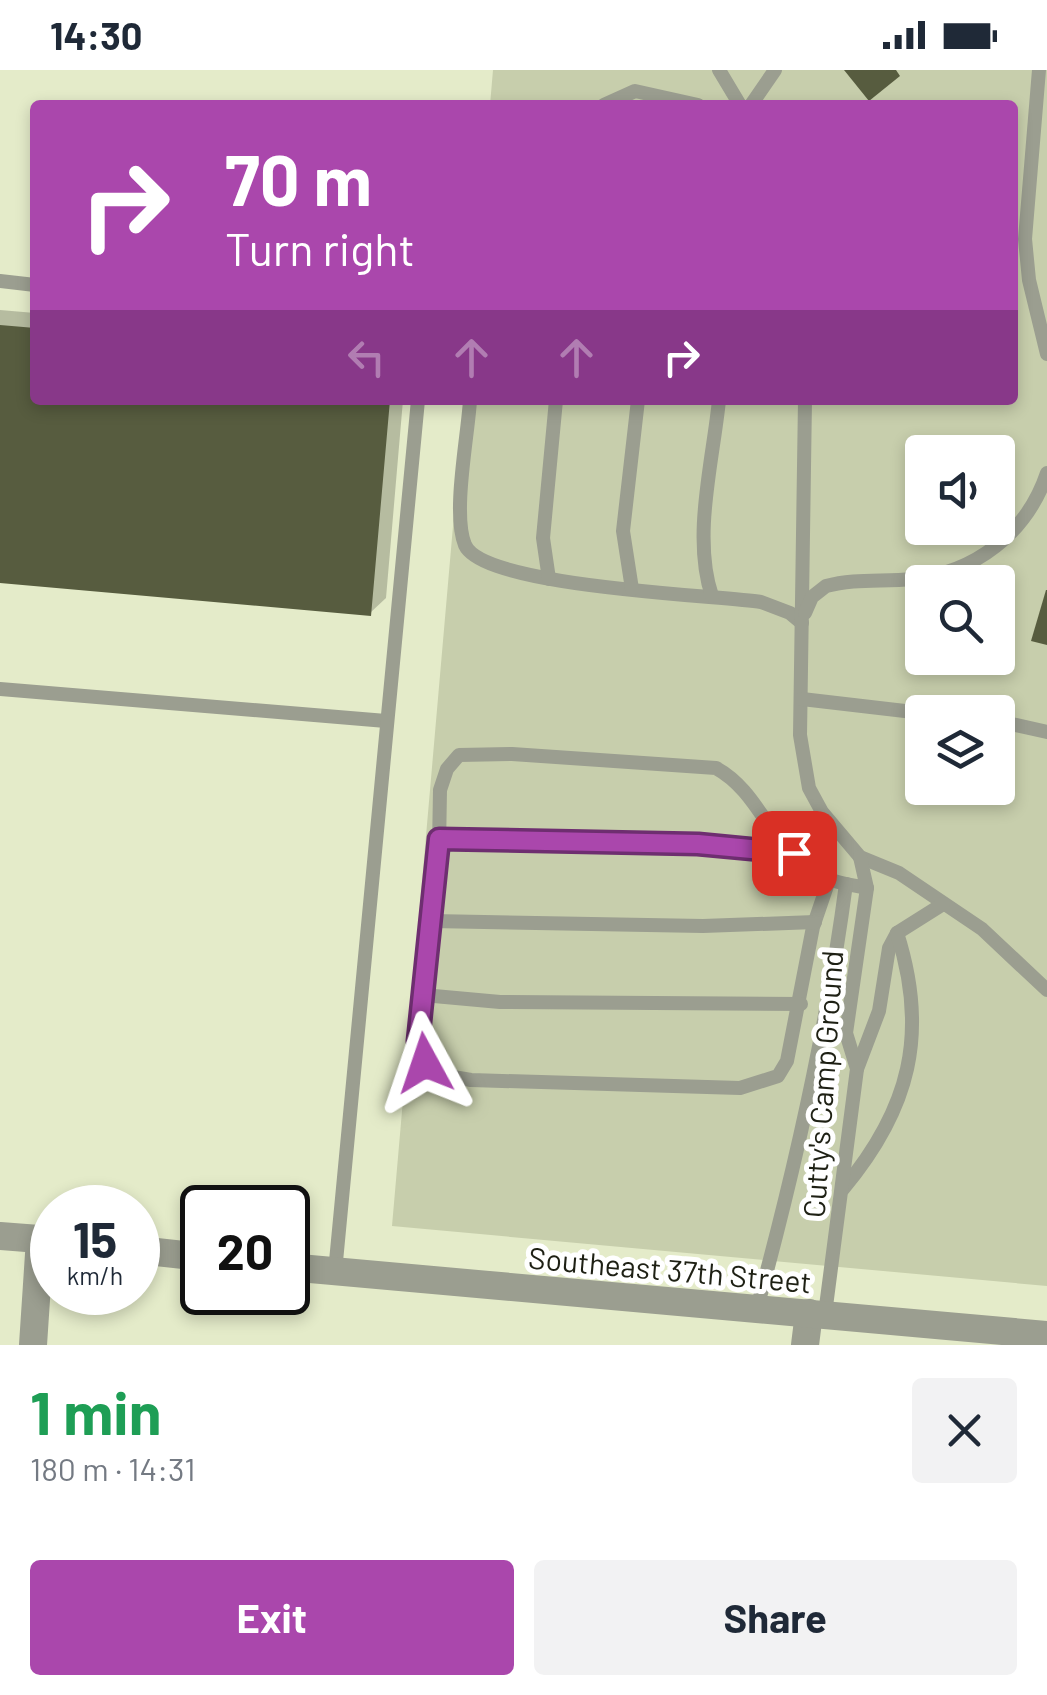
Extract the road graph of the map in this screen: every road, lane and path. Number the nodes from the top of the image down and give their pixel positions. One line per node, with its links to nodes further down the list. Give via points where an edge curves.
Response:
1 (719, 70): 6 (lane)
2 (774, 70): 7 (lane)
3 (1039, 70): 10 (lane, via 1025,239)
4 (615, 100): 5 (lane, via 635,91)
5 (676, 100)
6 (737, 100)
7 (754, 100)
8 (0, 282): 9 (lane)
9 (30, 285)
10 (1047, 354)
11 (418, 405): 25 (lane)
12 (470, 405): 18 (lane, via 466,547 484,564)
13 (556, 405): 18 (lane, via 544,538)
14 (637, 405): 19 (lane, via 623,532)
15 (718, 405): 20 (lane, via 704,540)
16 (806, 405): 21 (lane, Cutty's Camp Ground)
17 (1047, 474): 21 (lane, via 1028,514 987,554 941,574 826,586 808,604)
18 (549, 579): 19 (lane)
19 (632, 589): 20 (lane)
20 (712, 596): 21 (lane, via 776,606)
21 (802, 623): 23 (lane, Cutty's Camp Ground)
22 (0, 689): 25 (lane)
23 (802, 699): 24 (lane); 30 (lane, Cutty's Camp Ground, via 809,788)
24 (905, 711)
25 (386, 720): 46 (lane)
26 (1015, 725): 27 (lane)
27 (1047, 732)
28 (439, 839): 29 (lane, via 698,844); 29 (lane, via 440,790 458,756 512,754 716,768 740,781); 35 (lane)
29 (794, 853): 31 (lane)
30 (860, 857): 33 (lane, Cutty's Camp Ground); 34 (lane, Cutty's Camp Ground, via 899,873)
31 (829, 880): 32 (lane); 36 (lane)
32 (846, 884): 33 (lane); 47 (lane, via 796,1159)
33 (867, 888): 41 (lane, Cutty's Camp Ground, via 846,1034)
34 (943, 904): 37 (lane); 38 (lane, Cutty's Camp Ground, via 982,929)
35 (432, 921): 36 (lane); 39 (lane)
36 (815, 922): 40 (lane)
37 (897, 933): 41 (lane); 42 (lane, via 914,1003 905,1083 875,1152)
38 (1047, 990)
39 (423, 994): 40 (lane, via 500,1002); 40 (lane, via 418,1041 425,1063 446,1076 704,1088 762,1085 778,1076 792,1048)
40 (800, 1004)
41 (857, 1070): 42 (lane, Cutty's Camp Ground)
42 (843, 1190): 48 (lane, Cutty's Camp Ground)
43 (0, 1236): 44 (street)
44 (30, 1239)
45 (310, 1269): 46 (street, Southeast 37th Street)
46 (334, 1272): 47 (street, Southeast 37th Street)
47 (757, 1308): 48 (street, Southeast 37th Street)
48 (816, 1314): 50 (street, Southeast 37th Street); 52 (street)
49 (37, 1315): 51 (street)
50 (1047, 1335)
51 (33, 1345)
52 (806, 1345)

